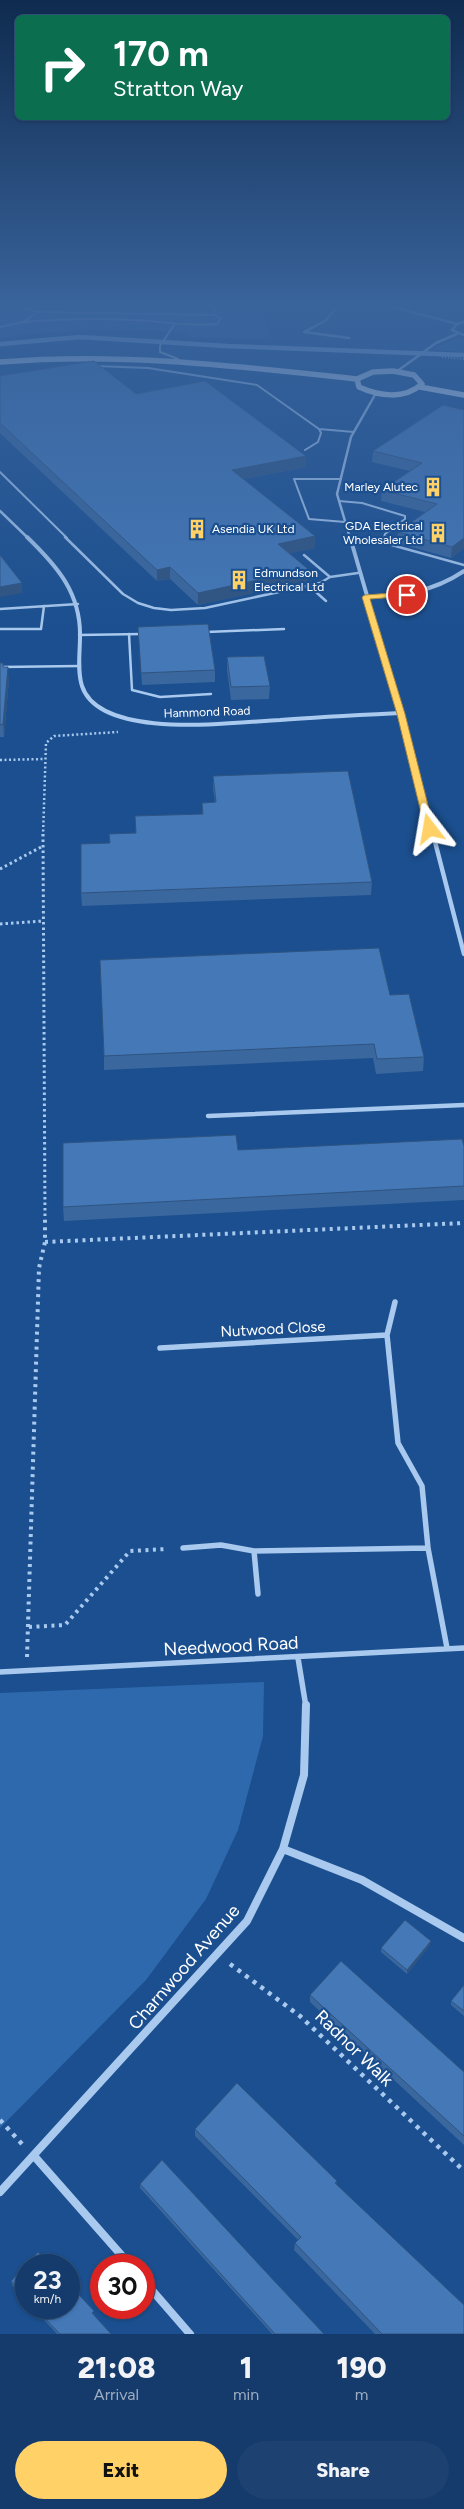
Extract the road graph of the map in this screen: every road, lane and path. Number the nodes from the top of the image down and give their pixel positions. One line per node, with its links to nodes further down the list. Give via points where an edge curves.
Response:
1 (299, 415): 3 (lane)
2 (364, 415): 4 (street)
3 (319, 429): 4 (lane); 5 (lane, via 318,442)
4 (354, 432): 7 (street)
5 (305, 450)
6 (0, 472): 16 (lane, via 134,602 163,610 191,610)
7 (340, 479): 8 (street); 10 (lane, via 294,479 309,519)
8 (339, 501): 10 (street); 12 (lane, via 370,504 405,516 382,539 388,544)
9 (0, 510): 19 (street, Hammond Road, via 58,571)
10 (345, 522): 14 (street)
11 (304, 555): 15 (lane)
12 (464, 565)
13 (464, 571): 17 (street, via 442,585 420,593)
14 (358, 573): 15 (lane); 17 (street)
15 (330, 577): 16 (lane)
16 (308, 586): 18 (lane)
17 (365, 597): 31 (street)
18 (326, 601)
19 (78, 604): 20 (lane); 27 (street, Hammond Road)
20 (44, 606): 21 (lane); 23 (lane, via 42,629)
21 (0, 609)
22 (284, 629): 24 (lane)
23 (0, 630)
24 (200, 632)
25 (129, 634): 26 (lane); 27 (lane); 30 (lane, via 132,690 150,696)
26 (152, 634)
27 (79, 635): 28 (street, Hammond Road)
28 (80, 666): 29 (lane); 32 (street, Hammond Road, via 81,686 89,700 123,718)
29 (0, 667)
30 (211, 694)
31 (401, 714): 32 (street, Hammond Road); 39 (street)
32 (151, 723): 33 (path, via 135,732 54,736 46,744)
33 (44, 759): 34 (path); 35 (path)
34 (0, 760)
35 (43, 846): 36 (path); 37 (path)
36 (0, 869)
37 (42, 921): 38 (path); 43 (path)
38 (0, 924)
39 (464, 954)
40 (464, 1105): 41 (street)
41 (208, 1116)
42 (464, 1223): 43 (path)
43 (45, 1242): 51 (path, via 39,1268)
44 (395, 1302): 45 (street)
45 (387, 1334): 46 (street, Nutwood Close); 48 (street, via 398,1443 422,1486)
46 (160, 1348)
47 (183, 1548): 49 (street, via 221,1545); 51 (path, via 130,1552 65,1625)
48 (428, 1548): 49 (street); 52 (street)
49 (254, 1551): 50 (street)
50 (258, 1594)
51 (29, 1627): 55 (path)
52 (447, 1648): 53 (street, Needwood Road); 54 (street, Needwood Road)
53 (464, 1648)
54 (298, 1658): 55 (street, Needwood Road); 57 (street, Charnwood Avenue, via 306,1706 304,1775)
55 (26, 1670): 56 (street, Needwood Road)
56 (0, 1672)
57 (283, 1849): 58 (street, via 362,1880); 59 (street, Charnwood Avenue, via 248,1921)
58 (464, 1938)
59 (217, 1955): 61 (street, Charnwood Avenue); 62 (path, Radnor Walk, via 300,2016)
60 (0, 2120): 61 (path)
61 (35, 2157): 63 (street, Charnwood Avenue); 64 (street)
62 (464, 2171)
63 (0, 2192)
64 (120, 2254)
65 (155, 2294): 66 (street)
66 (190, 2334)

